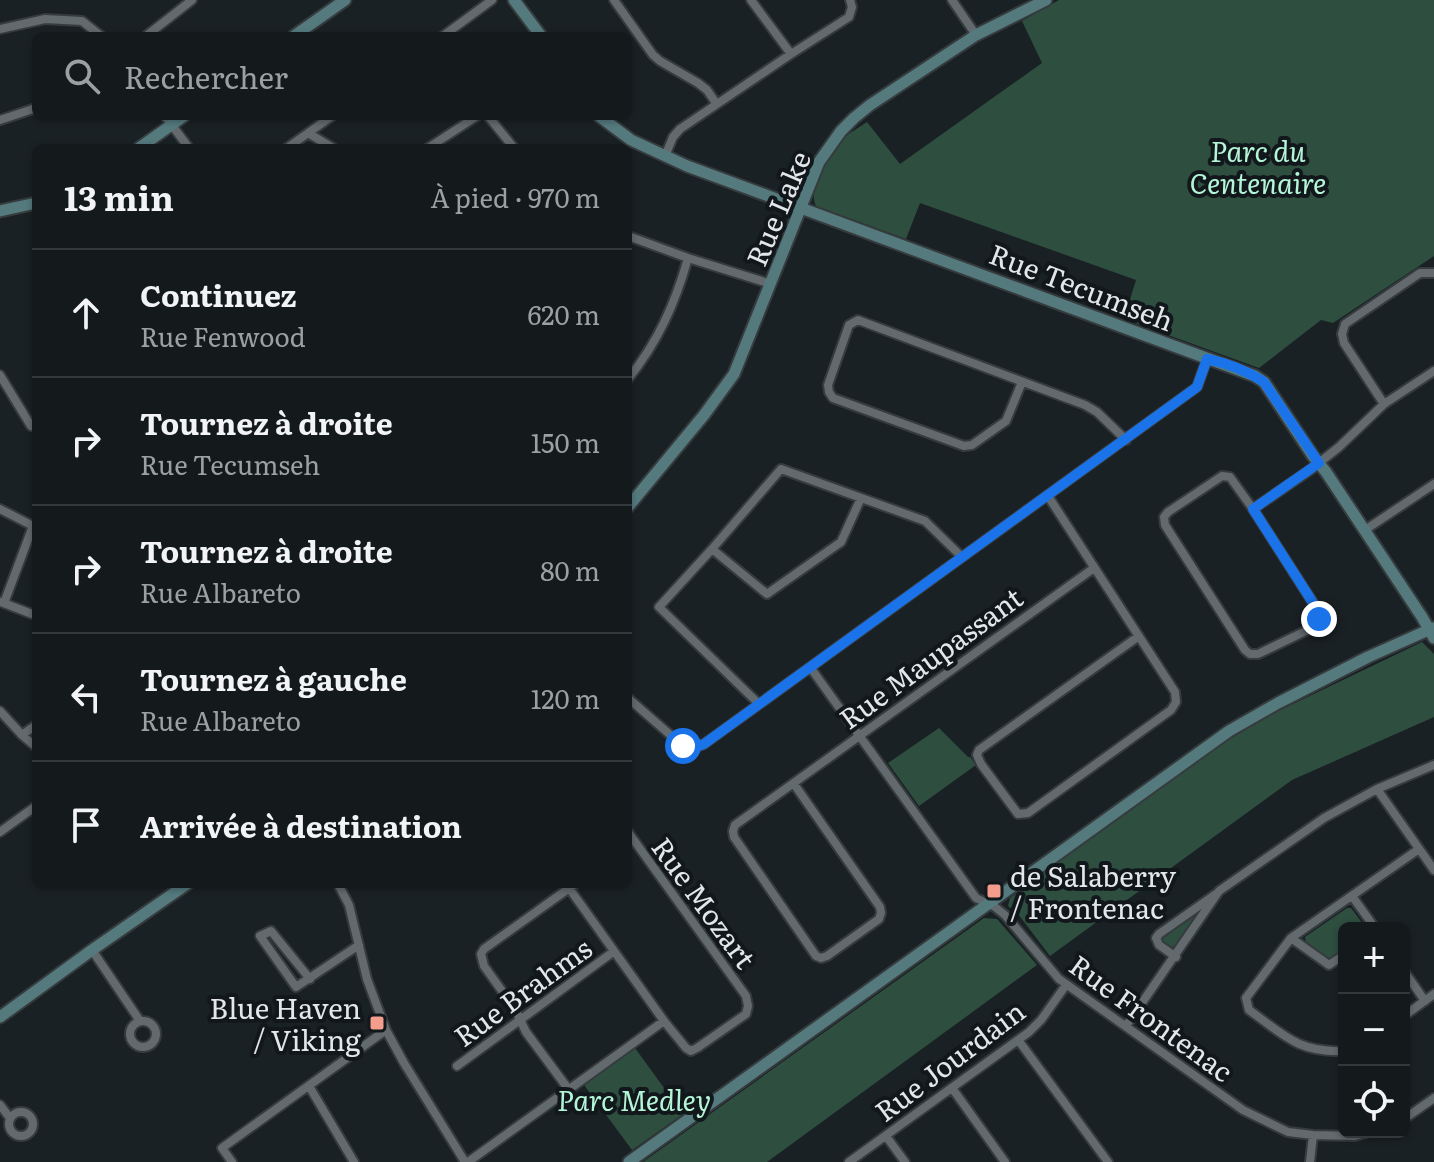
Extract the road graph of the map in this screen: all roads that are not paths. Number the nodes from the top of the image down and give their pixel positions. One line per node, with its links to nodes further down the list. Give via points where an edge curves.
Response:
1 (192, 0): 12 (street)
2 (345, 0): 13 (street)
3 (492, 0): 14 (street)
4 (514, 0): 15 (street)
5 (751, 0): 17 (street)
6 (850, 0): 17 (street, via 849,17)
7 (952, 0): 16 (street)
8 (1046, 0): 16 (street, Rue Lake)
9 (620, 3): 18 (street, via 653,55 707,90)
10 (0, 29): 11 (street, via 45,19 82,21)
11 (96, 32)
12 (151, 32)
13 (300, 32)
14 (448, 32)
15 (538, 32)
16 (976, 35): 35 (street, Rue Lake, via 854,118 819,162)
17 (791, 54): 18 (street)
18 (716, 103): 33 (street, via 680,129)
19 (32, 109): 20 (street)
20 (0, 120)
21 (326, 120): 26 (street)
22 (471, 120): 31 (street)
23 (491, 120): 32 (street)
24 (604, 120): 33 (street, Rue Tecumseh)
25 (168, 121): 27 (street); 28 (street)
26 (308, 133): 29 (street); 30 (street)
27 (143, 144)
28 (186, 144)
29 (293, 144)
30 (326, 144)
31 (434, 144)
32 (511, 144)
33 (665, 156): 35 (street, Rue Tecumseh)
34 (32, 204): 36 (street)
35 (800, 207): 40 (street, Rue Lake); 41 (street, Rue Tecumseh)
36 (0, 211)
37 (632, 237): 38 (street)
38 (688, 258): 40 (street); 43 (street, via 658,336)
39 (1434, 273): 46 (street, via 1420,273 1342,329 1344,343)
40 (771, 284): 53 (street, Rue Lake, via 734,374)
41 (1207, 359): 48 (street, via 1197,387); 49 (street, Rue Tecumseh, via 1264,382)
42 (1434, 371): 46 (street)
43 (632, 373)
44 (0, 375): 47 (street)
45 (1022, 382): 45 (street, via 858,320 849,325 828,385 833,398 964,446 1006,421); 48 (street, via 1085,405)
46 (1384, 404): 49 (street)
47 (32, 425)
48 (1126, 440): 51 (street)
49 (1319, 463): 55 (street); 57 (street, Rue Tecumseh)
50 (1434, 484): 57 (street)
51 (1048, 496): 60 (street); 61 (street)
52 (861, 498): 59 (street, via 781,469); 59 (street, via 841,542 767,594); 60 (street, via 925,521)
53 (632, 502)
54 (0, 509): 56 (street)
55 (1253, 509): 55 (street, via 1230,477 1222,476 1164,517 1245,650 1258,654 1314,627 1319,619)
56 (32, 524)
57 (1365, 530): 64 (street, Rue Tecumseh)
58 (32, 532): 62 (street)
59 (712, 549): 68 (street, via 659,607)
60 (962, 557): 66 (street)
61 (1094, 568): 65 (street); 72 (street, Rue Maupassant)
62 (2, 602): 63 (street)
63 (32, 614)
64 (1432, 632): 88 (street, via 1356,663 1245,721)
65 (1139, 636): 65 (street, via 1175,692 1171,710 1028,813 1018,814 981,764 979,750)
66 (810, 667): 68 (street); 72 (street, Rue Frontenac)
67 (632, 701): 68 (street, via 683,746 693,748)
68 (759, 704)
69 (0, 711): 71 (street)
70 (32, 728): 71 (street)
71 (22, 735): 73 (street)
72 (859, 736): 75 (street, Rue Maupassant); 88 (street, Rue Frontenac, via 976,898)
73 (32, 744)
74 (1434, 765): 76 (street)
75 (794, 784): 75 (street, Rue Maupassant, via 733,831 821,958 881,913)
76 (1377, 789): 80 (street); 86 (street, via 1324,818)
77 (32, 809): 78 (street)
78 (0, 832)
79 (632, 844): 105 (street, Rue Mozart, via 746,996 748,1006 746,1014 691,1051)
80 (1419, 849): 81 (street); 87 (street)
81 (1434, 870)
82 (181, 888): 92 (street)
83 (340, 888): 91 (street)
84 (569, 888): 103 (street, via 481,954)
85 (573, 888): 93 (street, Rue Mozart)
86 (1219, 891): 94 (street); 94 (street, via 1156,938)
87 (1352, 896): 89 (street); 90 (street)
88 (988, 904): 98 (street, Rue Frontenac, via 1010,920); 124 (street)
89 (1371, 922)
90 (1291, 938): 95 (street, via 1329,965); 109 (street, via 1246,1004 1301,1046)
91 (359, 945): 96 (street); 107 (street)
92 (92, 950): 102 (street); 104 (street)
93 (613, 952): 103 (street, Rue Brahms); 105 (street, Rue Mozart)
94 (1176, 957): 106 (street)
95 (1338, 959)
96 (310, 979): 96 (street, via 271,931 260,936 296,987)
97 (1410, 980): 100 (street)
98 (1066, 985): 106 (street, Rue Frontenac); 108 (street, Rue Jourdain)
99 (1434, 994): 100 (street)
100 (1425, 1001): 101 (street)
101 (1410, 1012)
102 (0, 1017)
103 (521, 1020): 110 (street, Rue Brahms); 113 (street)
104 (140, 1021)
105 (664, 1021): 113 (street)
106 (1126, 1026): 118 (street, Rue Frontenac, via 1243,1110 1288,1132)
107 (386, 1030): 111 (street); 123 (street)
108 (1019, 1041): 112 (street, Rue Jourdain); 128 (street)
109 (1338, 1051)
110 (457, 1066)
111 (309, 1086): 121 (street, via 222,1148); 122 (street)
112 (952, 1088): 119 (street, Rue Jourdain); 127 (street)
113 (569, 1090): 123 (street)
114 (1434, 1098): 116 (street)
115 (0, 1105): 117 (street)
116 (1410, 1115)
117 (10, 1118)
118 (1313, 1135): 120 (street, Rue Frontenac); 129 (street)
119 (886, 1136): 125 (street, Rue Jourdain); 126 (street)
120 (1338, 1136)
121 (232, 1162)
122 (354, 1162)
123 (466, 1162)
124 (629, 1162)
125 (849, 1162)
126 (905, 1162)
127 (1005, 1162)
128 (1108, 1162)
129 (1310, 1162)

